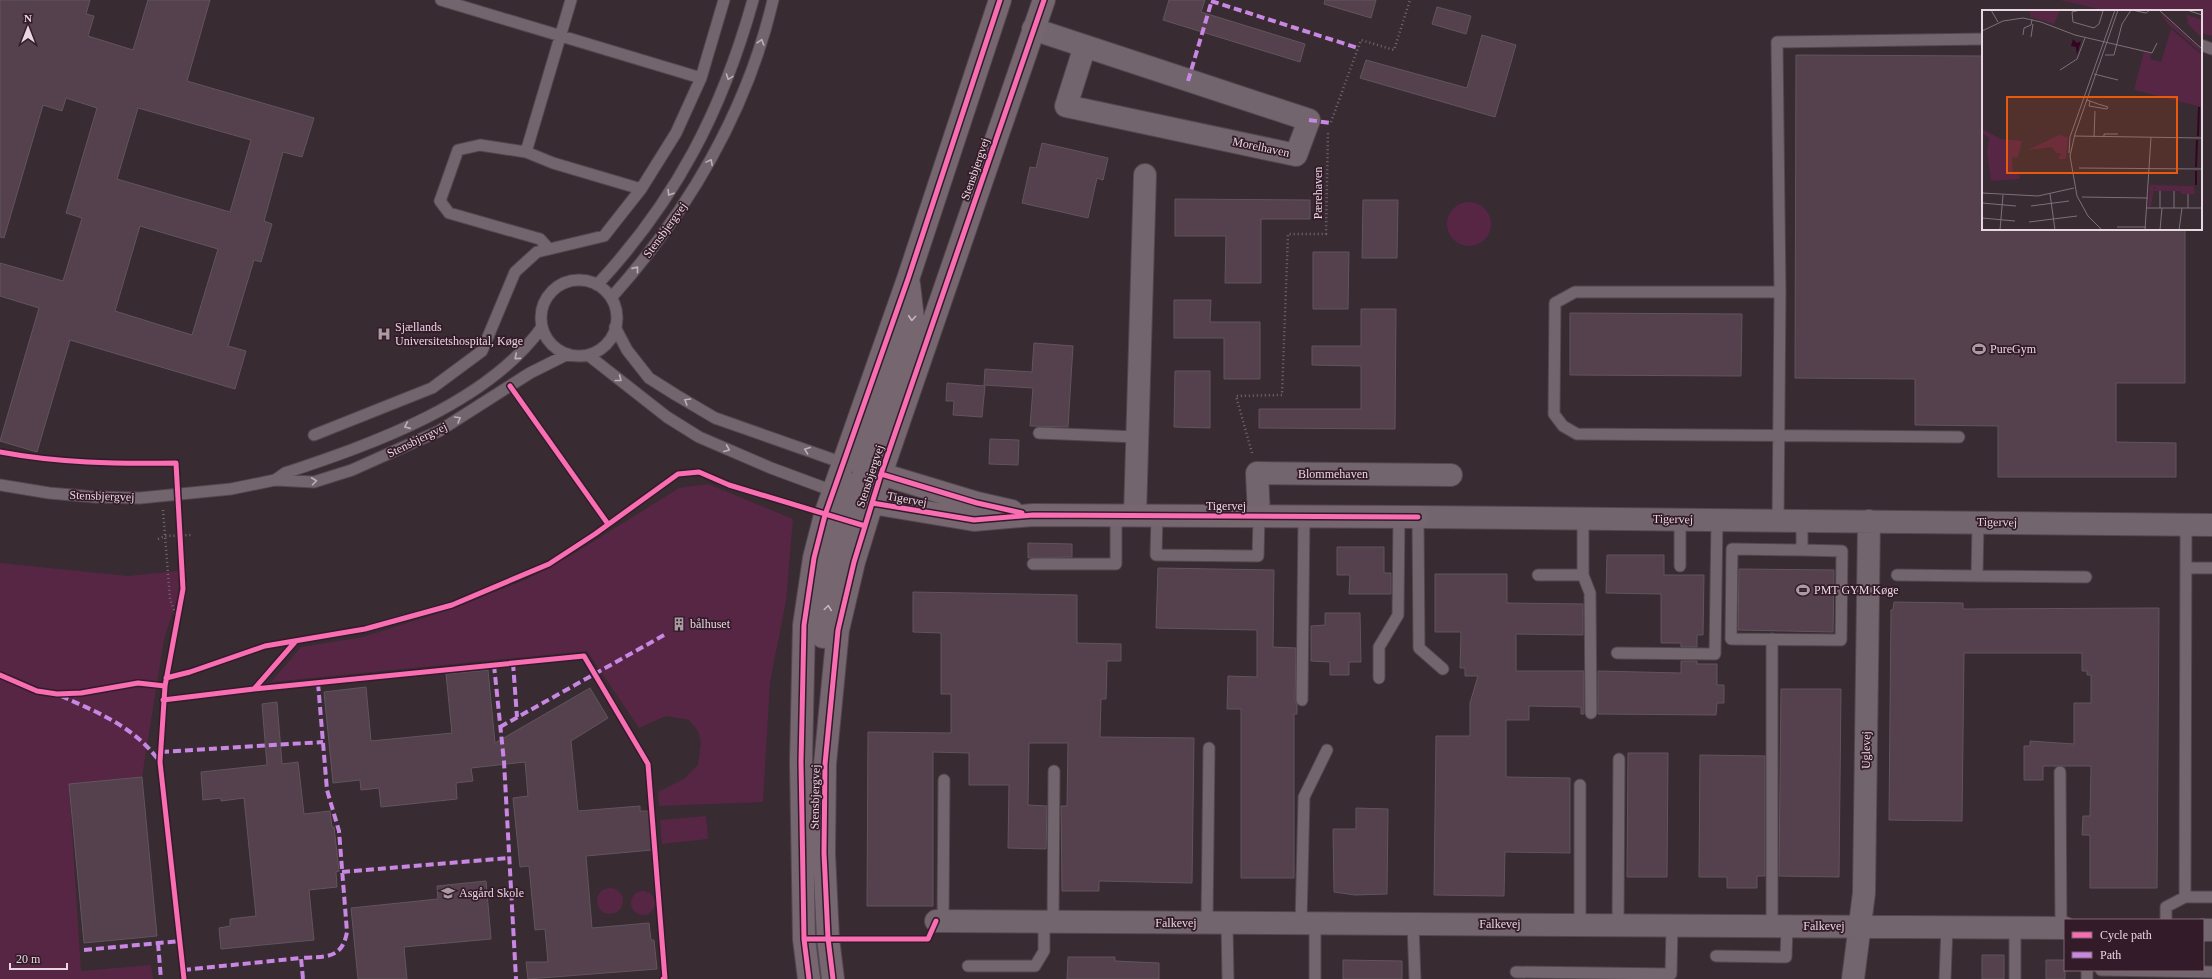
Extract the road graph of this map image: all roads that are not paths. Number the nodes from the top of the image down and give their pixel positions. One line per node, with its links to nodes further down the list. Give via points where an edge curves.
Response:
1 (442, 0): 9 (lane)
2 (571, 0): 9 (lane)
3 (724, 0): 14 (lane)
4 (753, 0): 19 (lane, Stensbjergvej, one-way to 19, via 727,81 690,160 641,234)
5 (773, 0): 21 (lane, Stensbjergvej, one-way to 5, via 656,245 706,169 745,88)
6 (1000, 0): 31 (street, Stensbjergvej, one-way to 31, via 908,279)
7 (1044, 0): 8 (street, Stensbjergvej)
8 (1033, 29): 12 (street, Morelhaven); 31 (street, Stensbjergvej)
9 (560, 36): 14 (lane); 15 (lane)
10 (1982, 39): 20 (lane, via 1777,42)
11 (2202, 45): 13 (lane)
12 (1085, 46): 12 (street, Morelhaven, via 1066,106 1296,155 1309,120)
13 (2212, 49)
14 (701, 78): 17 (lane, via 676,133)
15 (526, 152): 17 (lane, via 553,163); 18 (lane, via 480,145 458,150 440,201 449,213 540,239)
16 (1145, 175): 29 (street)
17 (641, 189): 18 (lane, via 604,236)
18 (550, 249): 27 (lane, via 537,252 515,272 482,351 432,388)
19 (597, 285): 21 (lane); 22 (lane, via 578,280 560,285 546,299 541,318)
20 (1780, 292): 28 (lane); 28 (lane, via 1575,292 1555,304 1554,414 1563,426 1577,434)
21 (611, 298): 23 (lane, via 615,307)
22 (542, 327): 24 (lane, via 551,344); 33 (lane, Stensbjergvej, one-way to 33, via 527,348 498,372 428,417 371,442 285,473)
23 (615, 327): 25 (lane, via 606,345); 31 (lane, one-way to 23, via 715,418 649,378 627,350)
24 (568, 354): 25 (lane); 33 (lane, Stensbjergvej, one-way to 24, via 314,482 352,470 439,430 530,373)
25 (588, 354): 35 (lane, one-way to 35, via 667,417 699,437 771,468)
26 (1039, 433): 29 (lane)
27 (314, 435)
28 (1779, 436): 30 (lane); 45 (lane)
29 (1137, 437): 36 (street)
30 (1959, 437)
31 (863, 469): 35 (street, Stensbjergvej); 35 (street, Stensbjergvej); 37 (street, Tigervej, via 976,503)
32 (1451, 475): 39 (street, Blommehaven, via 1258,473)
33 (275, 480): 34 (lane, Stensbjergvej, via 231,489 162,496 95,497)
34 (0, 485)
35 (853, 497): 37 (street, Tigervej, via 974,520); 95 (street, Stensbjergvej, via 814,558 804,625 802,852 804,939); 96 (street, Stensbjergvej, one-way to 35, via 828,938 824,853 825,764 838,630 854,562)
36 (1125, 515): 37 (street, Tigervej); 38 (street, Tigervej); 52 (lane, via 1116,564)
37 (1033, 516)
38 (1157, 516): 39 (street, Tigervej); 39 (lane, via 1156,555 1258,556)
39 (1259, 516): 40 (street, Tigervej)
40 (1304, 516): 41 (street, Tigervej); 65 (lane)
41 (1408, 517): 42 (street, Tigervej); 63 (lane, via 1419,648); 64 (lane, via 1398,615 1379,647)
42 (1583, 518): 43 (street, Tigervej); 57 (lane)
43 (1680, 519): 44 (street, Tigervej); 53 (lane)
44 (1717, 520): 45 (street, Tigervej); 62 (lane, via 1715,654)
45 (1778, 520): 46 (street, Tigervej)
46 (1802, 520): 47 (street, Tigervej); 51 (lane)
47 (1869, 521): 48 (street, Tigervej); 86 (street, Uglevej, via 1864,893)
48 (1978, 522): 49 (street, Tigervej); 59 (lane)
49 (2186, 525): 50 (street, Tigervej); 54 (lane)
50 (2212, 525)
51 (1802, 550): 61 (lane, via 1842,551 1841,640); 61 (lane, via 1732,549 1731,639)
52 (1033, 564)
53 (1680, 566)
54 (2186, 568): 55 (lane); 74 (lane)
55 (2212, 568)
56 (1538, 575): 57 (lane)
57 (1583, 575): 66 (lane, via 1590,593)
58 (1897, 575): 59 (lane)
59 (1976, 576): 60 (lane)
60 (2086, 577)
61 (1772, 639): 85 (lane)
62 (1618, 653)
63 (1443, 669)
64 (1379, 678)
65 (1302, 700)
66 (1591, 713)
67 (1208, 748): 79 (lane)
68 (1327, 750): 80 (lane, via 1304,797)
69 (1618, 759): 83 (lane)
70 (1054, 771): 78 (lane)
71 (2060, 772): 89 (lane)
72 (944, 780): 77 (lane)
73 (1580, 785): 82 (lane)
74 (2185, 897): 75 (lane); 76 (lane, via 2166,907)
75 (2212, 897)
76 (2166, 919)
77 (940, 921): 78 (street, Falkevej)
78 (1049, 922): 79 (street, Falkevej); 91 (lane, via 1044,951 1035,966)
79 (1217, 923): 80 (street, Falkevej); 97 (lane)
80 (1308, 923): 81 (street, Falkevej); 98 (lane)
81 (1413, 924): 82 (street, Falkevej); 99 (lane)
82 (1580, 925): 83 (street, Falkevej)
83 (1618, 925): 84 (street, Falkevej)
84 (1672, 925): 85 (street, Falkevej); 93 (lane, via 1671,974)
85 (1780, 926): 86 (street, Falkevej); 90 (lane, via 1786,957)
86 (1860, 926): 87 (street, Falkevej); 100 (street, Uglevej)
87 (1947, 927): 88 (street, Falkevej); 101 (lane)
88 (2015, 928): 89 (street, Falkevej); 102 (lane)
89 (2063, 928)
90 (1716, 956)
91 (968, 966)
92 (2156, 971): 94 (lane)
93 (1516, 972)
94 (2212, 972)
95 (809, 979)
96 (833, 979)
97 (1228, 979)
98 (1315, 979)
99 (1415, 979)
100 (1853, 979)
101 (1945, 979)
102 (2015, 979)

